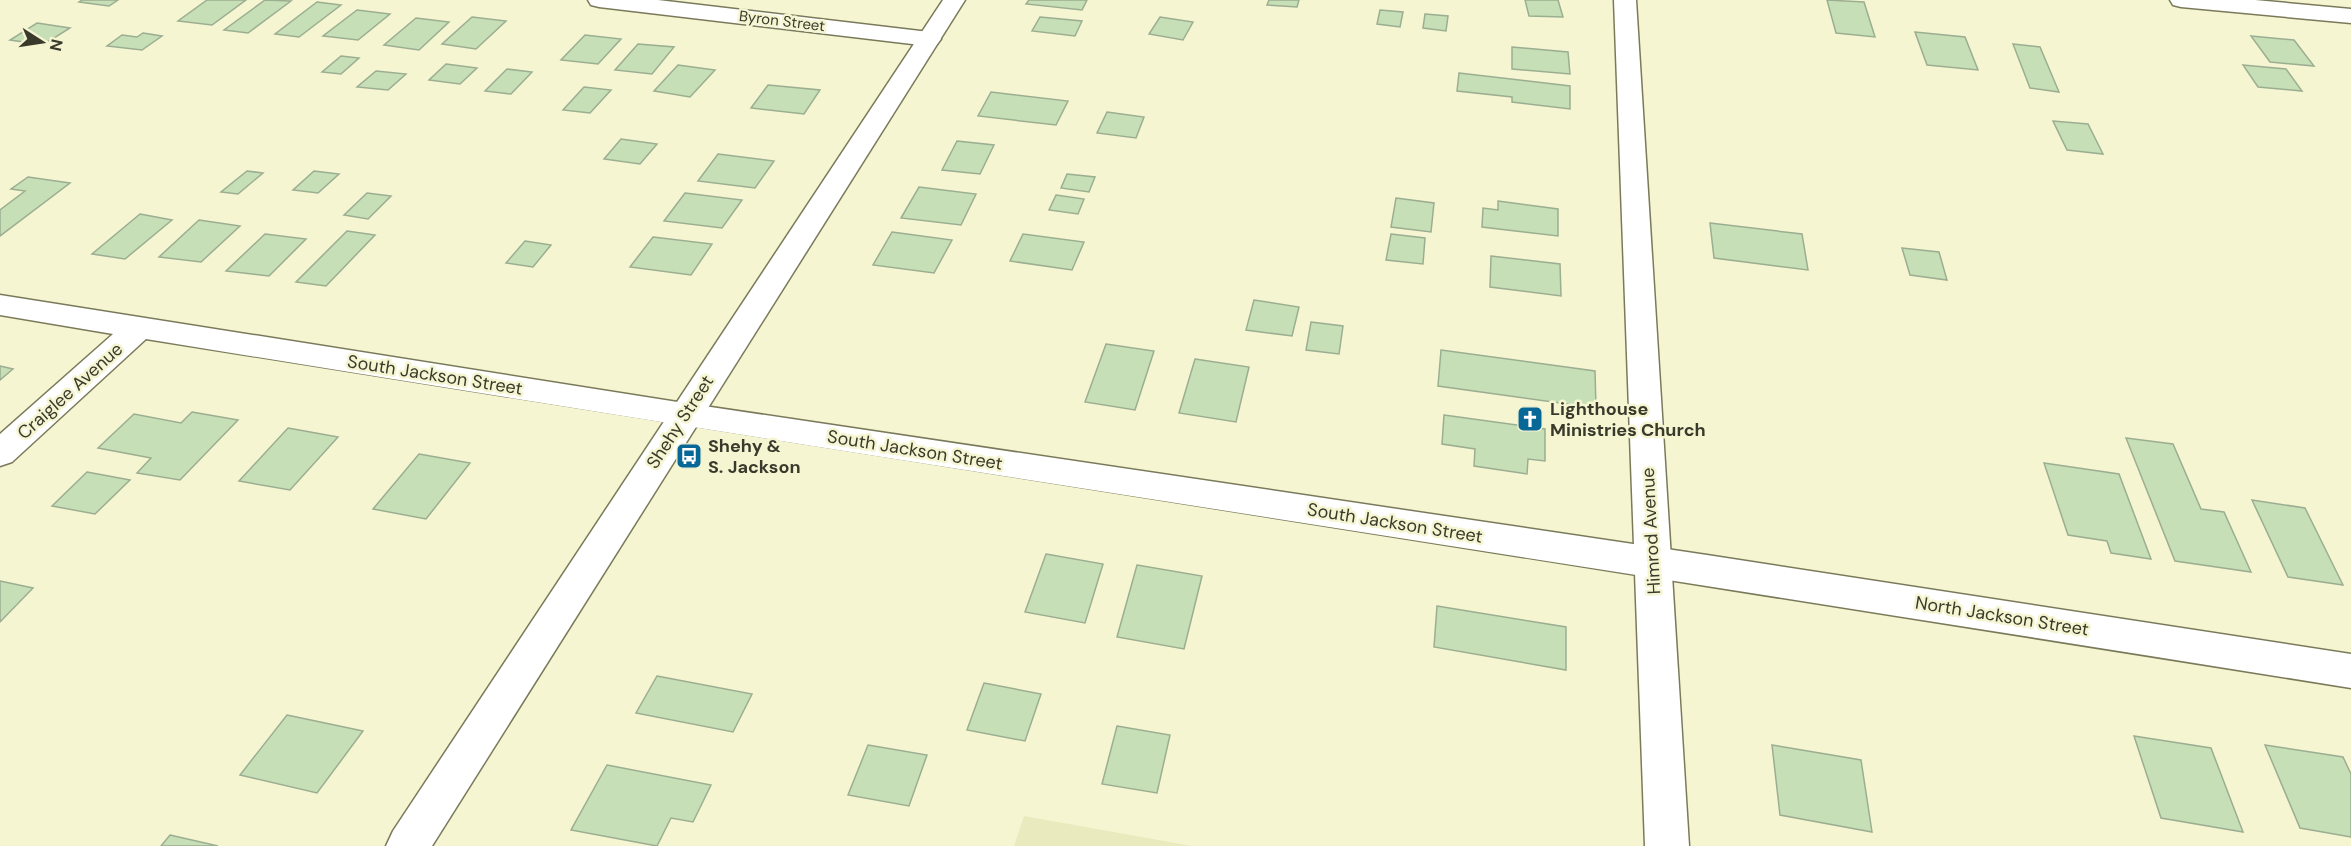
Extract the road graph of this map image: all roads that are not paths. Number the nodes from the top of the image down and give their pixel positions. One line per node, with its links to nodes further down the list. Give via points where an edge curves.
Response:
1 (599, 0): 6 (street, Byron Street)
2 (954, 0): 6 (street, Shehy Street)
3 (1625, 0): 11 (street, Himrod Avenue)
4 (2181, 0): 5 (street)
5 (2351, 16)
6 (929, 39): 9 (street, Shehy Street)
7 (0, 305): 8 (street, South Jackson Street)
8 (139, 328): 9 (street, South Jackson Street); 10 (street, Craiglee Avenue)
9 (684, 415): 11 (street, South Jackson Street); 13 (street, Shehy Street)
10 (0, 453)
11 (1653, 562): 12 (street, North Jackson Street); 14 (street, Himrod Avenue)
12 (2351, 671)
13 (408, 846)
14 (1667, 846)

